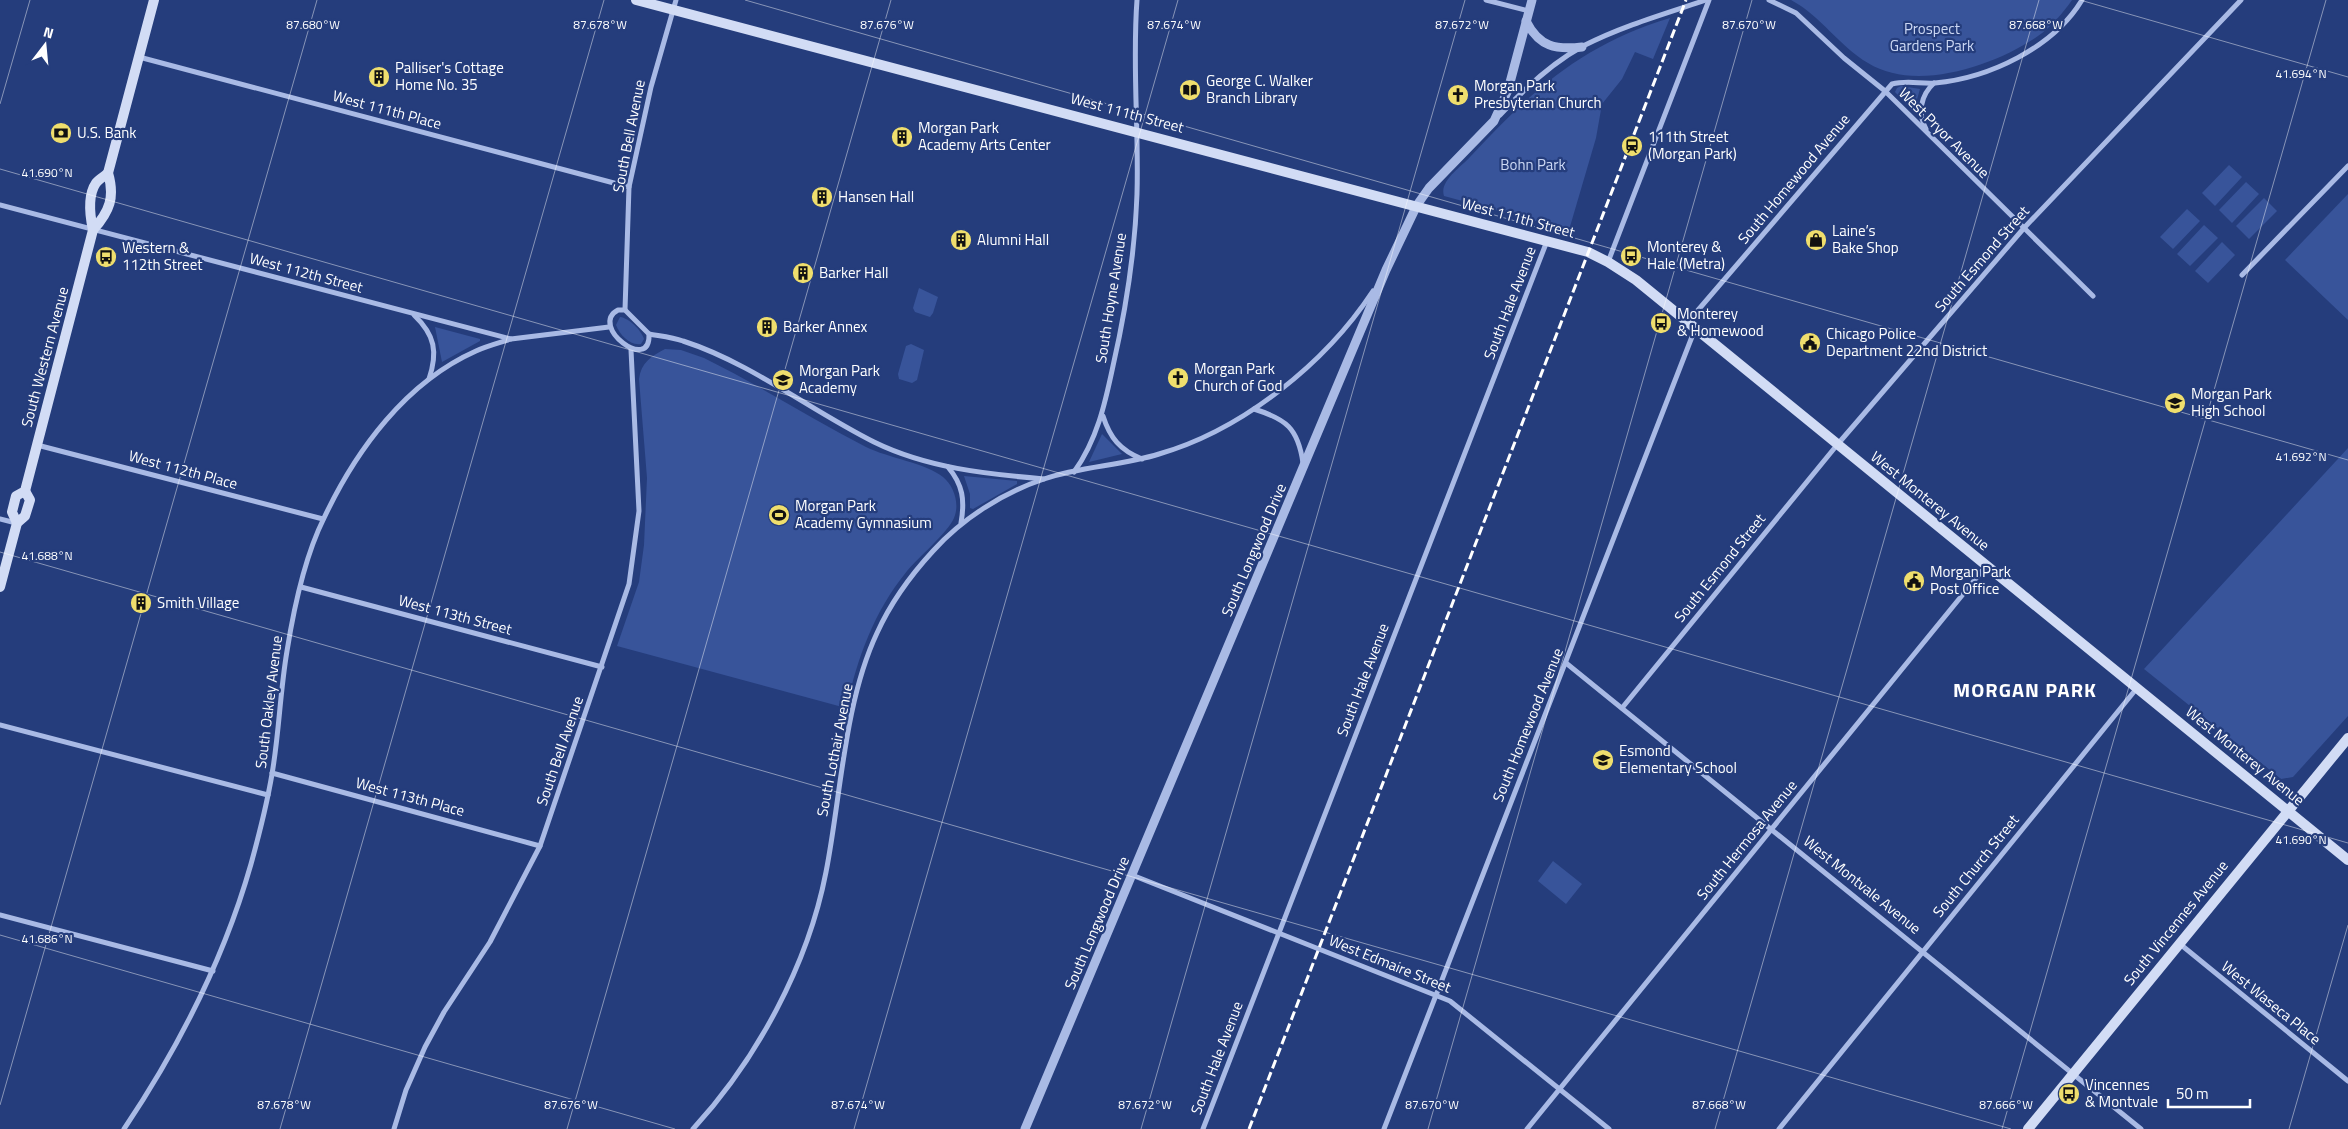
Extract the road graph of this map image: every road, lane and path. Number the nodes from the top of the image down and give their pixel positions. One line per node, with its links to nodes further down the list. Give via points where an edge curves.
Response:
1 (154, 0): 14 (main road, South Western Avenue)
2 (636, 0): 10 (main road, West 111th Street)
3 (1136, 0): 18 (street, South Hoyne Avenue)
4 (1486, 0): 11 (street)
5 (1532, 0): 11 (street, South Longwood Drive)
6 (1708, 0): 13 (street, via 1640,21); 28 (street)
7 (1769, 0): 16 (street, West Pryor Avenue, via 1796,13)
8 (2082, 0): 15 (street, South Homewood Avenue, via 2060,28 2043,43 2020,56 1997,67)
9 (2241, 0): 25 (street, South Esmond Street)
10 (675, 5): 18 (main road, West 111th Street); 22 (street, South Bell Avenue, via 651,87)
11 (1529, 11): 12 (street, South Longwood Drive)
12 (1526, 21): 13 (street, via 1539,39 1549,46 1562,50); 17 (street, South Longwood Drive, via 1508,90)
13 (1582, 47): 17 (street, via 1521,93)
14 (139, 57): 21 (main road, South Western Avenue); 22 (street, West 111th Place)
15 (1934, 83): 16 (street, South Homewood Avenue, via 1903,82 1892,84); 19 (street, via 1927,90 1921,108 1923,124)
16 (1885, 91): 19 (street, West Pryor Avenue); 34 (street, South Homewood Avenue)
17 (1494, 121): 24 (street, South Longwood Drive, via 1429,188)
18 (1136, 132): 24 (main road, West 111th Street); 41 (street, South Hoyne Avenue, via 1137,192 1130,278)
19 (1930, 136): 25 (street, West Pryor Avenue)
20 (2348, 166): 30 (street)
21 (108, 173): 26 (main road, South Western Avenue, via 96,183 93,194 89,212); 26 (main road, South Western Avenue, via 113,188 107,215)
22 (629, 186): 32 (street, South Bell Avenue)
23 (0, 205): 26 (street, West 112th Street)
24 (1417, 206): 27 (main road, West 111th Street); 29 (street, South Longwood Drive)
25 (2024, 228): 31 (street, West Pryor Avenue); 43 (street, South Esmond Street)
26 (93, 230): 33 (street, West 112th Street); 42 (main road, South Western Avenue)
27 (1547, 241): 28 (main road, West 111th Street, via 1588,252); 70 (street, South Hale Avenue)
28 (1608, 262): 34 (main road, West Monterey Avenue, via 1636,280)
29 (1386, 270): 40 (street, South Lothair Avenue, via 1351,322 1323,353 1292,382); 46 (street, South Longwood Drive)
30 (2242, 275)
31 (2093, 296)
32 (626, 310): 35 (street, via 612,314 608,320); 36 (street)
33 (414, 314): 37 (street, West 112th Street); 39 (street, via 430,333 433,345)
34 (1691, 326): 43 (main road, West Monterey Avenue); 56 (street, South Homewood Avenue)
35 (609, 327): 37 (street, West 112th Street); 38 (street)
36 (649, 334): 38 (street, via 650,341 646,347 640,351); 45 (street, via 682,340 707,350 875,442)
37 (511, 339): 39 (street, South Oakley Avenue, via 476,351)
38 (631, 350): 57 (street, South Bell Avenue, via 639,511 629,584)
39 (429, 380): 50 (street, South Oakley Avenue, via 395,410 373,436)
40 (1254, 409): 44 (street, South Lothair Avenue, via 1196,440); 46 (street, via 1286,422 1300,445)
41 (1102, 415): 44 (street, via 1108,432 1122,449); 47 (street, South Hoyne Avenue, via 1093,440)
42 (37, 445): 50 (street, West 112th Place); 51 (main road, South Western Avenue, via 25,491 16,496 12,512)
43 (1837, 445): 53 (main road, West Monterey Avenue); 59 (street, South Esmond Street)
44 (1142, 459): 47 (street, South Lothair Avenue)
45 (948, 467): 48 (street); 52 (street, via 958,478 963,493)
46 (1304, 467): 68 (street, South Longwood Drive)
47 (1073, 472): 48 (street, South Lothair Avenue)
48 (1044, 479): 52 (street, South Lothair Avenue, via 999,500)
49 (0, 519): 51 (street)
50 (323, 519): 54 (street, South Oakley Avenue)
51 (17, 523): 55 (main road, South Western Avenue)
52 (961, 523): 80 (street, South Lothair Avenue, via 907,581 875,635 848,732 826,874 815,916 800,956 759,1038)
53 (1986, 566): 58 (main road, West Monterey Avenue); 65 (street, South Hermosa Avenue)
54 (301, 586): 57 (street, West 113th Street); 62 (street, South Oakley Avenue, via 286,653)
55 (0, 587)
56 (1566, 663): 59 (street, West Montvale Avenue); 74 (street, South Homewood Avenue)
57 (602, 667): 66 (street, South Bell Avenue)
58 (2137, 688): 64 (main road, West Monterey Avenue); 72 (street, South Church Street)
59 (1622, 708): 65 (street, West Montvale Avenue)
60 (0, 725): 63 (street)
61 (2348, 738): 64 (main road, South Vincennes Avenue)
62 (272, 773): 63 (street, South Oakley Avenue); 66 (street, West 113th Place)
63 (268, 795): 73 (street, South Oakley Avenue, via 251,864)
64 (2287, 810): 67 (main road, West Monterey Avenue); 71 (main road, South Vincennes Avenue)
65 (1772, 829): 72 (street, West Montvale Avenue); 77 (street, South Hermosa Avenue)
66 (540, 846): 79 (street, South Bell Avenue, via 490,942 425,1047 406,1090)
67 (2348, 860)
68 (1132, 875): 70 (street, West Edmaire Street); 81 (street, South Longwood Drive)
69 (0, 915): 73 (street)
70 (1278, 932): 74 (street, West Edmaire Street); 82 (street, South Hale Avenue)
71 (2179, 943): 75 (main road, South Vincennes Avenue); 76 (street, West Waseca Place)
72 (1923, 951): 75 (street, West Montvale Avenue); 86 (street, South Church Street)
73 (212, 971): 78 (street, South Oakley Avenue, via 164,1067)
74 (1435, 994): 77 (street, West Edmaire Street, via 1450,1001); 83 (street, South Homewood Avenue)
75 (2073, 1074): 87 (main road, South Vincennes Avenue); 88 (street, West Montvale Avenue)
76 (2348, 1081)
77 (1560, 1090): 84 (street, South Hermosa Avenue); 85 (street, West Edmaire Street)
78 (124, 1129)
79 (394, 1129)
80 (694, 1129)
81 (1025, 1129)
82 (1203, 1129)
83 (1384, 1129)
84 (1527, 1129)
85 (1608, 1129)
86 (1779, 1129)
87 (2028, 1129)
88 (2141, 1129)

